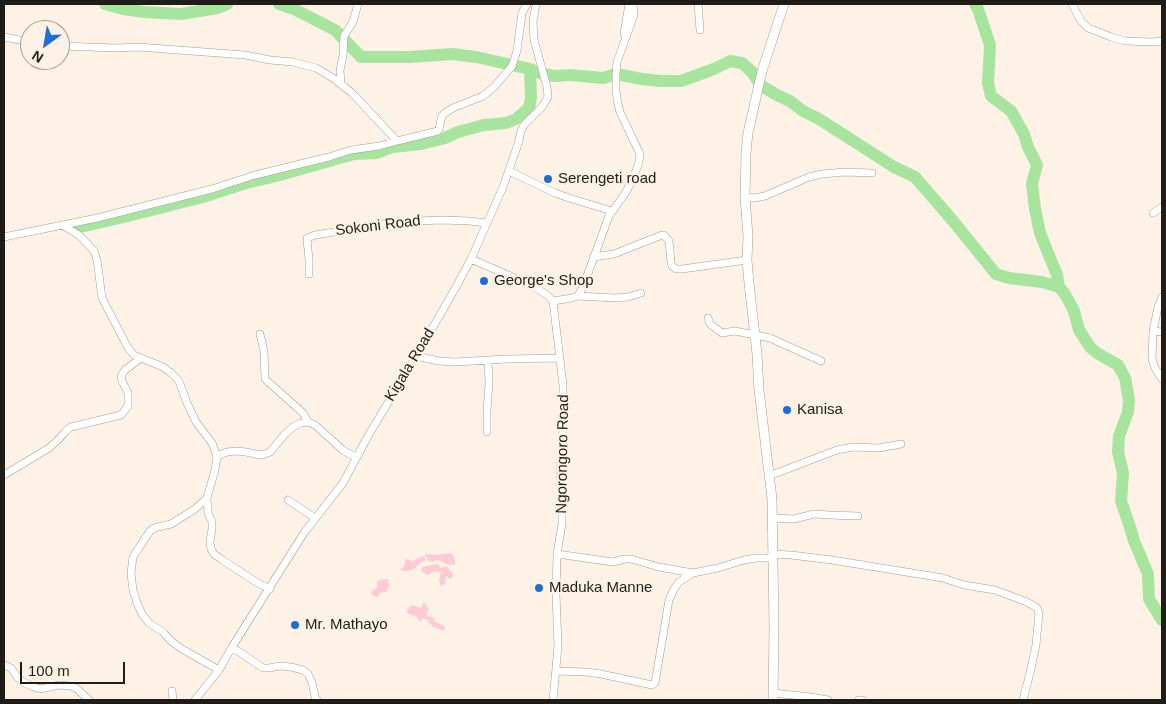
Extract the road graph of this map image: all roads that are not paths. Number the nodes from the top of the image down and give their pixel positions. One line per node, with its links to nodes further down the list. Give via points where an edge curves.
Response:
1 (358, 4): 15 (street, via 344,36)
2 (527, 4): 16 (street, via 522,13 512,66 494,87 442,116 438,131)
3 (536, 4): 17 (street, Kigala Road, via 534,40 548,97 524,125)
4 (629, 4): 14 (street)
5 (633, 4): 14 (street, via 634,15)
6 (698, 4): 9 (street)
7 (784, 4): 19 (street, via 762,71 748,133)
8 (1072, 4): 12 (street, via 1088,28 1126,41)
9 (700, 30)
10 (4, 37): 11 (street)
11 (20, 40)
12 (1162, 41)
13 (70, 46): 15 (street, via 138,47 245,55 316,68)
14 (617, 62): 21 (street, via 618,104 640,154 633,179)
15 (341, 84): 16 (street)
16 (397, 141): 24 (street)
17 (509, 171): 21 (street, via 562,196); 23 (street, Kigala Road)
18 (872, 173): 19 (street, via 822,174 765,196)
19 (745, 196): 28 (street)
20 (1162, 207): 22 (street)
21 (612, 211): 27 (street)
22 (1153, 214)
23 (487, 223): 26 (street, Kigala Road); 29 (street, Sokoni Road, via 417,221 315,234 307,240)
24 (62, 225): 25 (street); 40 (street, via 79,235 94,251 102,298 128,348)
25 (4, 237)
26 (471, 258): 33 (street, via 533,286); 39 (street, Kigala Road)
27 (593, 258): 28 (street, via 614,254 664,235 669,241 672,266 676,269); 31 (street)
28 (747, 260): 38 (street)
29 (309, 274)
30 (641, 293): 31 (street, via 615,298)
31 (577, 296): 33 (street)
32 (1162, 297): 35 (street)
33 (553, 302): 41 (street, Ngorongoro Road)
34 (708, 318): 38 (street, via 710,324 722,333)
35 (1153, 331): 36 (street); 44 (street, via 1152,359)
36 (1162, 332)
37 (260, 334): 45 (street, via 265,379 303,413)
38 (754, 334): 43 (street); 51 (street)
39 (416, 356): 42 (street, via 455,362); 49 (street, Kigala Road)
40 (141, 358): 48 (street, via 163,367 179,381 196,422 212,443); 50 (street, via 121,376 128,393 128,406 121,415 71,427 49,448)
41 (560, 358): 42 (street); 57 (street, Ngorongoro Road, via 563,385 562,524)
42 (488, 360): 46 (street)
43 (821, 361)
44 (1162, 380)
45 (308, 422): 48 (street, via 293,426 265,454 236,451); 49 (street)
46 (487, 432)
47 (901, 444): 51 (street, via 837,450)
48 (217, 456): 52 (street)
49 (356, 457): 55 (street, Kigala Road, via 343,482)
50 (4, 475)
51 (769, 476): 56 (street)
52 (207, 498): 60 (street, via 214,554); 63 (street, via 171,524 150,531 132,557 131,573 137,604 149,623 182,649)
53 (288, 500): 55 (street)
54 (858, 516): 56 (street, via 820,514 794,519)
55 (315, 518): 60 (street, Kigala Road)
56 (772, 518): 58 (street)
57 (557, 554): 59 (street, via 613,562 631,559); 64 (street, Ngorongoro Road)
58 (772, 556): 59 (street); 68 (street); 77 (street, via 832,560 943,578 995,590 1027,602 1039,613 1036,645)
59 (693, 573): 64 (street, via 679,582 669,600 655,683)
60 (270, 589): 61 (street, Kigala Road)
61 (232, 647): 63 (street, Kigala Road); 66 (street, via 263,668 280,666 303,670 312,682)
62 (4, 665): 67 (street, via 31,686 40,689 65,684)
63 (219, 670): 73 (street, Kigala Road)
64 (556, 670): 75 (street, Ngorongoro Road)
65 (172, 691): 72 (street)
66 (314, 692): 69 (street); 74 (street)
67 (80, 693): 70 (street); 71 (street)
68 (773, 696): 76 (street)
69 (308, 699)
70 (76, 700)
71 (88, 700)
72 (173, 700)
73 (195, 700)
74 (317, 700)
75 (552, 700)
76 (828, 700)
77 (1023, 700)

